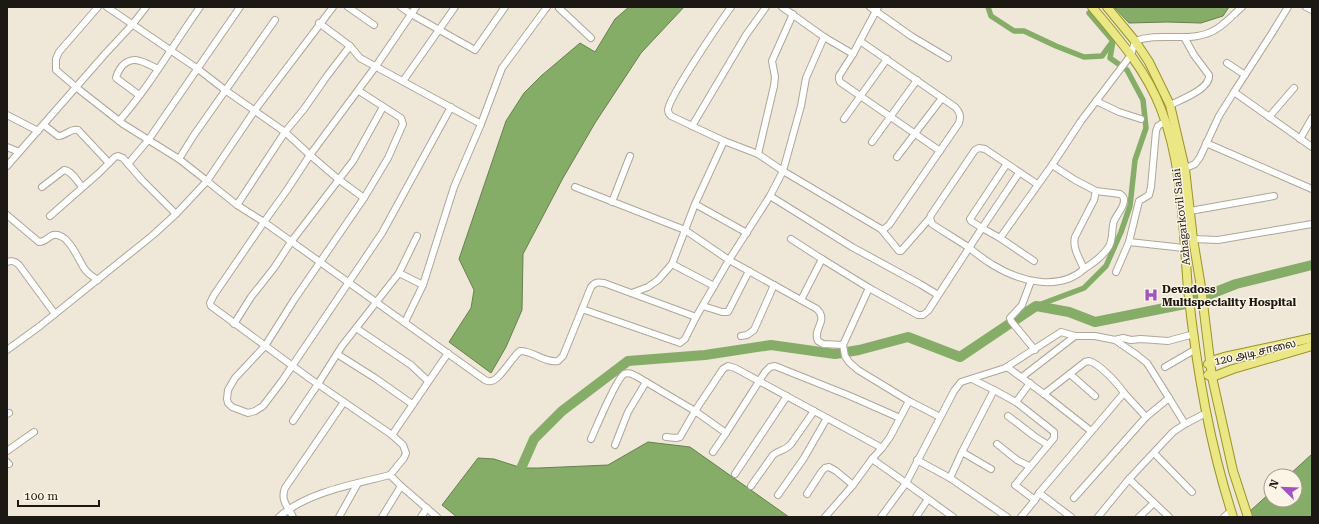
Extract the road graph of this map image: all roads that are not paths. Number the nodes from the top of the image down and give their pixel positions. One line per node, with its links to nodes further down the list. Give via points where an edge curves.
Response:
1 (98, 7): 50 (street, via 59,52 56,59 56,70)
2 (107, 7): 29 (street)
3 (146, 7): 29 (street)
4 (200, 7): 38 (street)
5 (240, 7): 46 (street)
6 (333, 7): 28 (street)
7 (348, 7): 30 (street)
8 (401, 7): 25 (street)
9 (416, 7): 25 (street)
10 (505, 7): 31 (street, via 475,50)
11 (547, 7): 72 (street, via 502,68)
12 (559, 7): 34 (street)
13 (731, 7): 73 (street, via 669,105 668,111 671,116)
14 (766, 7): 73 (street, via 746,35)
15 (782, 7): 26 (street)
16 (870, 7): 22 (street)
17 (1107, 7): 36 (main road, Azhagarkovil Salai)
18 (1242, 7): 33 (street, via 1218,29 1204,35)
19 (1288, 7): 47 (street)
20 (1306, 7): 24 (street)
21 (453, 8): 31 (street)
22 (877, 9): 35 (street); 41 (street, via 911,36)
23 (1094, 9): 40 (main road, Azhagarkovil Salai)
24 (1312, 10)
25 (411, 14): 31 (street); 44 (street)
26 (793, 14): 32 (street); 86 (street, via 772,61 774,86)
27 (275, 20): 52 (street)
28 (319, 23): 37 (street); 62 (street)
29 (132, 25): 38 (street); 50 (street)
30 (374, 25)
31 (440, 31): 49 (street)
32 (824, 37): 39 (street); 97 (street, via 806,78)
33 (1184, 37): 36 (street, via 1158,37); 59 (street, via 1210,78 1194,94)
34 (591, 38)
35 (860, 41): 39 (street); 42 (street)
36 (1135, 41): 40 (street); 59 (main road, Azhagarkovil Salai)
37 (350, 46): 44 (street, via 360,58); 75 (street)
38 (171, 51): 45 (street); 46 (street)
39 (853, 54): 56 (street, via 838,79)
40 (1131, 55): 58 (street); 70 (main road, Azhagarkovil Salai, via 1144,74)
41 (948, 58)
42 (887, 60): 48 (street); 56 (street)
43 (1227, 63): 47 (street)
44 (376, 66): 49 (street); 53 (street)
45 (158, 69): 55 (street); 55 (street, via 131,59 120,69 116,78)
46 (198, 69): 52 (street); 77 (street)
47 (1245, 75): 54 (street)
48 (916, 80): 57 (street); 64 (street)
49 (403, 81): 61 (street)
50 (77, 88): 69 (street); 71 (street)
51 (1294, 88): 65 (street)
52 (225, 90): 62 (street); 90 (street)
53 (358, 91): 60 (street); 87 (street)
54 (1234, 92): 65 (street); 81 (street, via 1218,116)
55 (139, 95): 69 (street)
56 (861, 95): 64 (street); 67 (street)
57 (942, 98): 76 (street); 84 (street, via 955,107 961,118)
58 (1096, 101): 68 (street); 94 (street)
59 (1170, 105): 96 (main road, Azhagarkovil Salai)
60 (383, 107): 99 (street, via 353,160); 109 (street, via 401,118 403,128)
61 (451, 107): 72 (street); 144 (street, via 382,233)
62 (255, 110): 75 (street); 100 (street)
63 (7, 114): 74 (street)
64 (891, 116): 76 (street); 80 (street)
65 (1269, 117): 78 (street)
66 (1312, 118): 78 (street)
67 (844, 119)
68 (1141, 120)
69 (119, 121): 77 (street)
70 (1166, 121): 96 (main road, Azhagarkovil Salai); 129 (street, via 1157,129 1152,187 1148,195 1140,201)
71 (44, 124): 74 (street); 91 (street, via 58,136 78,130)
72 (481, 124): 145 (street, via 454,187)
73 (692, 126): 79 (street)
74 (38, 131): 85 (street)
75 (285, 132): 87 (street); 112 (street)
76 (914, 133): 84 (street); 89 (street)
77 (150, 139): 90 (street); 92 (street)
78 (1300, 139): 83 (street)
79 (724, 140): 86 (street); 111 (street)
80 (872, 142)
81 (1206, 143): 96 (street, via 1195,164); 105 (street)
82 (7, 147): 85 (street)
83 (1312, 147)
84 (940, 151): 121 (street, via 889,225)
85 (19, 152): 95 (street)
86 (758, 154): 97 (street)
87 (310, 155): 99 (street); 118 (street)
88 (630, 156): 110 (street)
89 (897, 157)
90 (179, 159): 100 (street)
91 (109, 163): 92 (street, via 118,156); 102 (street)
92 (128, 164): 114 (street)
93 (1006, 165): 98 (street); 117 (street, via 985,149 975,150); 120 (street, via 970,219)
94 (1052, 165): 101 (street); 106 (street)
95 (7, 166)
96 (1181, 170): 113 (main road, Azhagarkovil Salai); 131 (main road, Azhagarkovil Salai)
97 (783, 171): 107 (street); 121 (street)
98 (1019, 173): 101 (street); 120 (street)
99 (338, 179): 109 (street); 128 (street)
100 (207, 181): 112 (street); 114 (street)
101 (1037, 184): 125 (street)
102 (82, 187): 104 (street, via 67,170 64,170); 116 (street)
103 (575, 187): 110 (street)
104 (42, 188)
105 (1312, 189)
106 (1096, 191): 138 (street, via 1074,242); 138 (street, via 1120,194 1124,203 1114,222 1108,248)
107 (770, 196): 123 (street); 150 (street)
108 (1274, 196): 113 (street)
109 (364, 198): 136 (street)
110 (612, 202): 122 (street)
111 (695, 204): 122 (street); 123 (street)
112 (237, 205): 118 (street)
113 (1190, 211): 127 (main road, Azhagarkovil Salai)
114 (176, 214): 142 (street)
115 (7, 215): 142 (street, via 39,242 53,235 63,238 73,247 84,268)
116 (50, 216)
117 (930, 218): 121 (street, via 901,251); 130 (street, via 932,224)
118 (264, 222): 128 (street); 158 (street, via 210,303 213,309)
119 (1312, 224): 127 (street, via 1218,240)
120 (982, 228): 125 (street); 130 (street)
121 (882, 229)
122 (685, 230): 133 (street); 137 (street)
123 (747, 233): 133 (street)
124 (417, 236): 141 (street)
125 (1000, 238): 134 (street)
126 (791, 239): 132 (street)
127 (1193, 239): 172 (main road, Azhagarkovil Salai)
128 (291, 242): 136 (street); 158 (street)
129 (1129, 242): 131 (street); 140 (street)
130 (970, 248): 143 (street, via 993,265); 150 (street)
131 (1184, 248): 160 (main road, Azhagarkovil Salai)
132 (822, 258): 148 (street); 151 (street)
133 (729, 260): 139 (street); 147 (street)
134 (1034, 261)
135 (7, 262): 155 (street, via 11,260 19,265)
136 (321, 262): 144 (street); 165 (street)
137 (672, 264): 147 (street); 149 (street, via 658,280)
138 (1084, 269): 143 (street, via 1062,281)
139 (749, 271): 146 (street); 153 (street, via 728,312)
140 (1116, 272)
141 (399, 273): 145 (street); 152 (street)
142 (98, 280): 155 (street)
143 (1031, 281): 169 (street, via 1025,300 1010,318)
144 (348, 282): 152 (street); 173 (street)
145 (423, 285): 157 (street)
146 (774, 285): 151 (street); 161 (street, via 754,330)
147 (714, 286): 153 (street)
148 (869, 288): 150 (street, via 920,316 928,311); 166 (street)
149 (632, 293): 154 (street, via 604,283 595,283 591,286); 156 (street)
150 (938, 296)
151 (800, 300): 166 (street, via 821,313 816,338 818,341)
152 (376, 301): 157 (street); 159 (street)
153 (703, 306): 156 (street)
154 (582, 309): 156 (street, via 680,343 685,339); 170 (street, via 563,356 558,361 544,360 520,351 498,377 490,382)
155 (55, 314): 168 (street)
156 (696, 317)
157 (404, 322): 170 (street)
158 (234, 324): 165 (street)
159 (356, 328): 171 (street); 181 (street, via 411,365)
160 (1193, 330): 163 (street, via 1168,341 1123,338); 167 (main road, Azhagarkovil Salai)
161 (741, 336)
162 (1075, 336): 163 (street); 169 (street, via 1061,332); 178 (street)
163 (1115, 340): 191 (street, via 1146,363)
164 (1310, 345): 172 (main road, 120 அடி சாலை); 179 (main road, 120 அடி சாலை)
165 (265, 346): 173 (street); 173 (street, via 235,378 228,390 227,399 232,407 248,413 256,411 263,406)
166 (843, 347): 192 (street, via 849,362 858,370)
167 (1196, 349): 175 (street); 176 (main road, Azhagarkovil Salai)
168 (7, 350)
169 (1035, 350): 174 (street)
170 (448, 353): 181 (street)
171 (337, 354): 185 (street); 196 (street)
172 (1211, 361): 176 (main road, 120 அடி சாலை); 179 (main road, Azhagarkovil Salai)
173 (292, 366): 185 (street)
174 (1007, 366): 178 (street); 180 (street)
175 (1165, 366)
176 (1200, 371): 179 (main road, 120 அடி சாலை); 197 (main road, Azhagarkovil Salai)
177 (1070, 374): 187 (street, via 1085,362 1093,362); 188 (street); 190 (street)
178 (1022, 377): 184 (street)
179 (1212, 377): 195 (main road, Azhagarkovil Salai)
180 (972, 378): 186 (street); 201 (street, via 958,385)
181 (428, 381): 196 (street)
182 (759, 381): 189 (street); 198 (street, via 728,366 723,369); 204 (street, via 770,367 775,366); 209 (street)
183 (646, 382): 198 (street); 212 (street, via 630,373 621,377); 214 (street, via 628,412)
184 (1030, 383): 188 (street); 194 (street)
185 (318, 384): 193 (street); 205 (street)
186 (994, 390): 194 (street); 219 (street)
187 (1124, 393): 202 (street); 207 (street)
188 (1044, 394): 207 (street)
189 (787, 396): 199 (street); 225 (street)
190 (1095, 396)
191 (1169, 398): 202 (street); 206 (street)
192 (909, 401): 201 (street); 204 (street)
193 (344, 402): 210 (street); 242 (street, via 285,488 283,500)
194 (1016, 402): 215 (street, via 1054,432 1054,438)
195 (1218, 402): 197 (street); 262 (main road, Azhagarkovil Salai)
196 (412, 404): 210 (street)
197 (1206, 409): 206 (street); 244 (main road, Azhagarkovil Salai)
198 (695, 411): 209 (street); 211 (street, via 680,436)
199 (814, 411): 203 (street); 233 (street, via 787,449 776,452)
200 (1008, 416): 215 (street)
201 (940, 417): 222 (street)
202 (1146, 417): 238 (street)
203 (827, 418): 216 (street); 237 (street, via 804,458)
204 (900, 418): 216 (street)
205 (293, 421)
206 (1185, 424): 220 (street, via 1173,432)
207 (1091, 431): 235 (street)
208 (34, 432): 217 (street)
209 (726, 433): 218 (street)
210 (392, 435): 226 (street, via 403,445 406,453)
211 (666, 437)
212 (591, 439)
213 (997, 444): 223 (street, via 1017,460)
214 (615, 445)
215 (1048, 445): 223 (street)
216 (882, 448): 221 (street)
217 (7, 451)
218 (713, 452)
219 (962, 452): 224 (street); 227 (street)
220 (1154, 453): 228 (street); 234 (street)
221 (872, 459): 230 (street); 231 (street)
222 (918, 460): 227 (street); 230 (street)
223 (1030, 466): 240 (street, via 1014,484)
224 (991, 469)
225 (735, 474)
226 (390, 475): 229 (street); 232 (street)
227 (950, 478): 256 (street)
228 (1129, 478): 241 (street); 259 (street)
229 (358, 483): 242 (street, via 324,493); 249 (street)
230 (906, 483): 239 (street); 254 (street)
231 (853, 485): 236 (street, via 829,467 822,471); 253 (street)
232 (401, 486): 243 (street); 250 (street)
233 (751, 486)
234 (1192, 492)
235 (1038, 493): 240 (street); 258 (street)
236 (807, 494)
237 (778, 495)
238 (1074, 498)
239 (928, 499): 245 (street); 255 (street)
240 (1035, 500): 257 (street)
241 (1154, 503): 246 (street); 260 (street)
242 (289, 508): 247 (street); 248 (street)
243 (426, 508): 251 (street); 252 (street)
244 (1232, 514): 261 (street)
245 (950, 516)
246 (1167, 516)
247 (279, 517)
248 (293, 517)
249 (339, 517)
250 (382, 517)
251 (422, 517)
252 (437, 517)
253 (825, 517)
254 (880, 517)
255 (916, 517)
256 (1007, 517)
257 (1021, 517)
258 (1071, 517)
259 (1098, 517)
260 (1139, 517)
261 (1224, 517)
262 (1248, 517)

